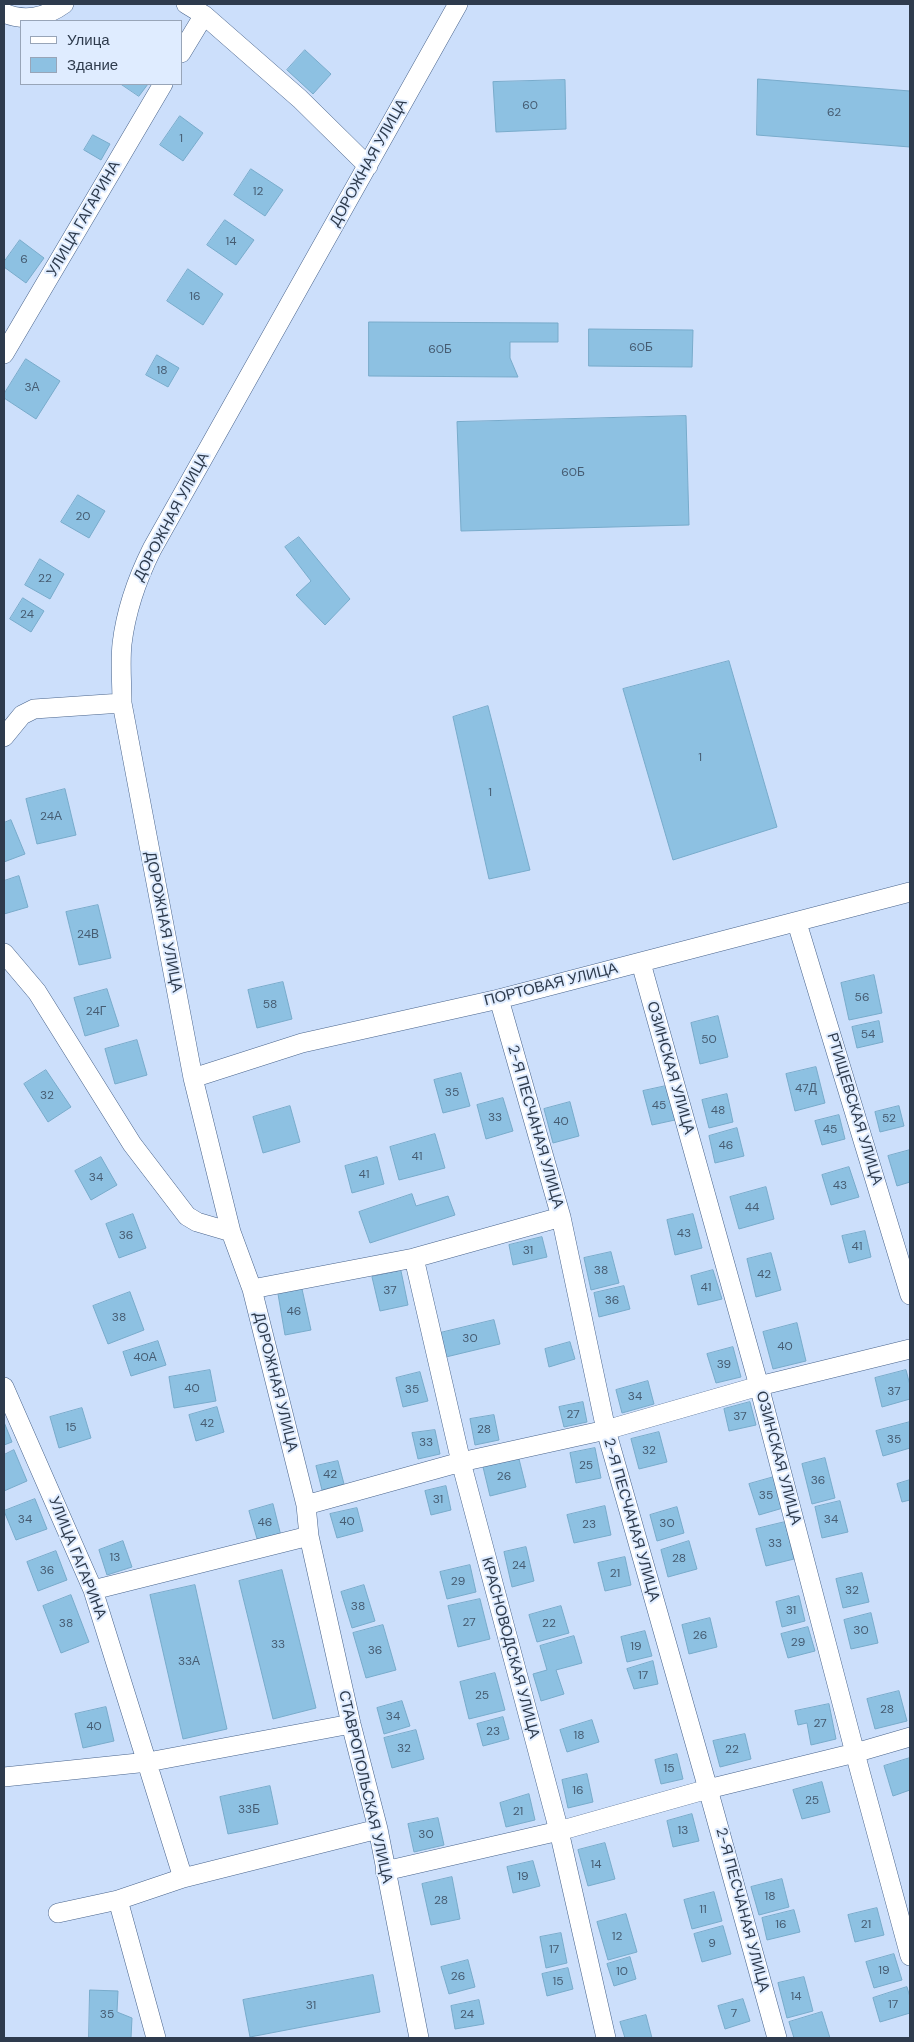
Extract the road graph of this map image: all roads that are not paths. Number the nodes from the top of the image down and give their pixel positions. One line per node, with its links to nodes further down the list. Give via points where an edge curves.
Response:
1 (64, 4): 4 (street, via 34,17 15,18)
2 (186, 4): 5 (street)
3 (458, 4): 8 (street, ДОРОЖНАЯ УЛИЦА)
4 (4, 13)
5 (204, 15): 6 (street); 8 (street)
6 (182, 51)
7 (162, 85): 9 (street, УЛИЦА ГАГАРИНА)
8 (368, 166): 10 (street, ДОРОЖНАЯ УЛИЦА, via 139,575 129,605 122,646)
9 (4, 354)
10 (122, 703): 11 (street, via 34,709 22,716); 17 (street, ДОРОЖНАЯ УЛИЦА)
11 (4, 737)
12 (910, 892): 13 (street, ПОРТОВАЯ УЛИЦА)
13 (797, 923): 15 (street, ПОРТОВАЯ УЛИЦА); 22 (street, РТИЩЕВСКАЯ УЛИЦА)
14 (4, 953): 19 (street, via 36,992 132,1144 187,1216)
15 (641, 963): 16 (street, ПОРТОВАЯ УЛИЦА); 24 (street, ОЗИНСКАЯ УЛИЦА)
16 (499, 998): 17 (street, ПОРТОВАЯ УЛИЦА, via 302,1043); 18 (street, 2-Я ПЕСЧАНАЯ УЛИЦА)
17 (193, 1078): 19 (street, ДОРОЖНАЯ УЛИЦА)
18 (561, 1217): 20 (street); 26 (street, 2-Я ПЕСЧАНАЯ УЛИЦА)
19 (231, 1232): 21 (street, ДОРОЖНАЯ УЛИЦА)
20 (414, 1258): 21 (street); 27 (street, КРАСНОВОДСКАЯ УЛИЦА)
21 (252, 1289): 28 (street, ДОРОЖНАЯ УЛИЦА)
22 (910, 1295)
23 (910, 1349): 24 (street)
24 (759, 1386): 26 (street); 33 (street, ОЗИНСКАЯ УЛИЦА)
25 (4, 1387): 30 (street, УЛИЦА ГАГАРИНА)
26 (606, 1430): 27 (street); 36 (street, 2-Я ПЕСЧАНАЯ УЛИЦА)
27 (461, 1462): 28 (street); 38 (street, КРАСНОВОДСКАЯ УЛИЦА)
28 (306, 1505): 29 (street, ДОРОЖНАЯ УЛИЦА)
29 (309, 1536): 30 (street); 31 (street, СТАВРОПОЛЬСКАЯ УЛИЦА)
30 (93, 1590): 34 (street, УЛИЦА ГАГАРИНА)
31 (351, 1724): 34 (street); 37 (street, СТАВРОПОЛЬСКАЯ УЛИЦА)
32 (910, 1737): 33 (street)
33 (855, 1753): 36 (street); 43 (street, ОЗИНСКАЯ УЛИЦА)
34 (148, 1762): 35 (street); 40 (street, УЛИЦА ГАГАРИНА)
35 (4, 1777)
36 (708, 1788): 38 (street); 47 (street, 2-Я ПЕСЧАНАЯ УЛИЦА)
37 (378, 1829): 39 (street, СТАВРОПОЛЬСКАЯ УЛИЦА); 40 (street)
38 (559, 1831): 39 (street); 46 (street, КРАСНОВОДСКАЯ УЛИЦА)
39 (385, 1871): 45 (street, СТАВРОПОЛЬСКАЯ УЛИЦА)
40 (183, 1878): 41 (street)
41 (118, 1900): 42 (street); 44 (street)
42 (58, 1913)
43 (910, 1956)
44 (156, 2038)
45 (419, 2038)
46 (606, 2038)
47 (777, 2038)

